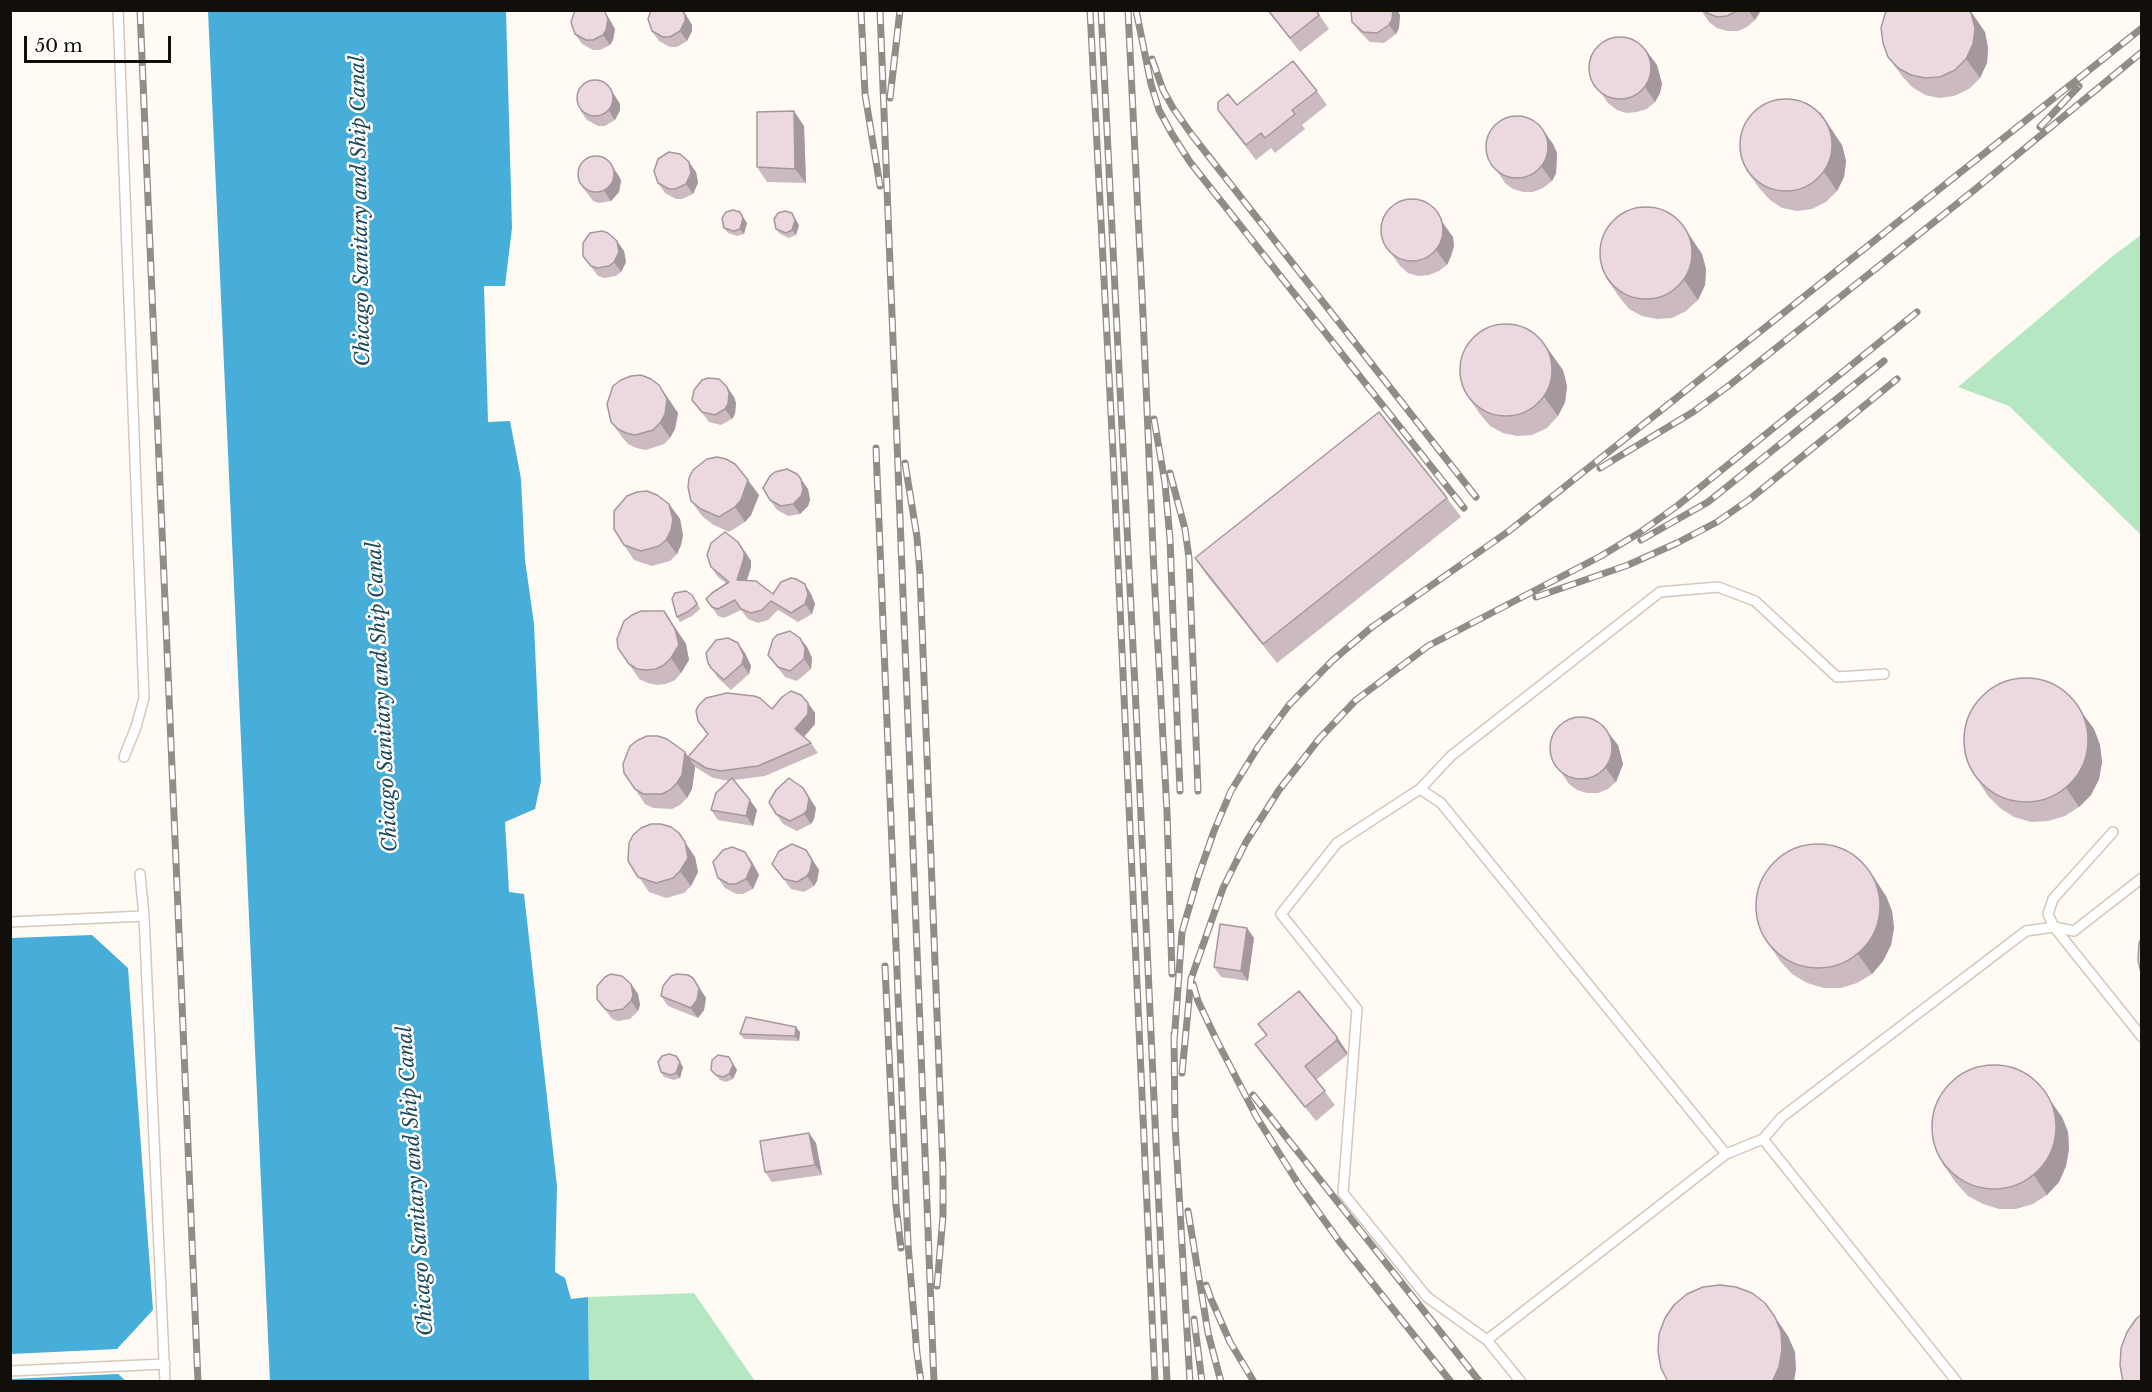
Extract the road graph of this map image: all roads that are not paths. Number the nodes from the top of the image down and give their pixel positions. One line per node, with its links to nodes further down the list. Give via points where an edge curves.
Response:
1 (118, 10): 3 (lane, via 144,698)
2 (1884, 674): 4 (lane, via 1837,677 1755,601 1718,587 1660,592 1451,756)
3 (124, 757)
4 (1420, 789): 13 (lane, via 1441,803); 14 (lane, via 1337,843 1281,914 1357,1009 1343,1193 1427,1297)
5 (2114, 832): 10 (lane, via 2053,899 2048,914)
6 (140, 874): 8 (lane)
7 (2142, 878): 10 (lane, via 2074,931)
8 (144, 916): 9 (lane); 15 (lane)
9 (10, 922)
10 (2054, 927): 11 (lane); 12 (lane, via 2026,931 1782,1117)
11 (2142, 1037)
12 (1763, 1139): 13 (lane); 19 (lane)
13 (1726, 1155): 14 (lane)
14 (1487, 1340): 18 (lane)
15 (165, 1364): 16 (lane); 17 (lane)
16 (10, 1371)
17 (165, 1382)
18 (1521, 1382)
19 (1957, 1382)

